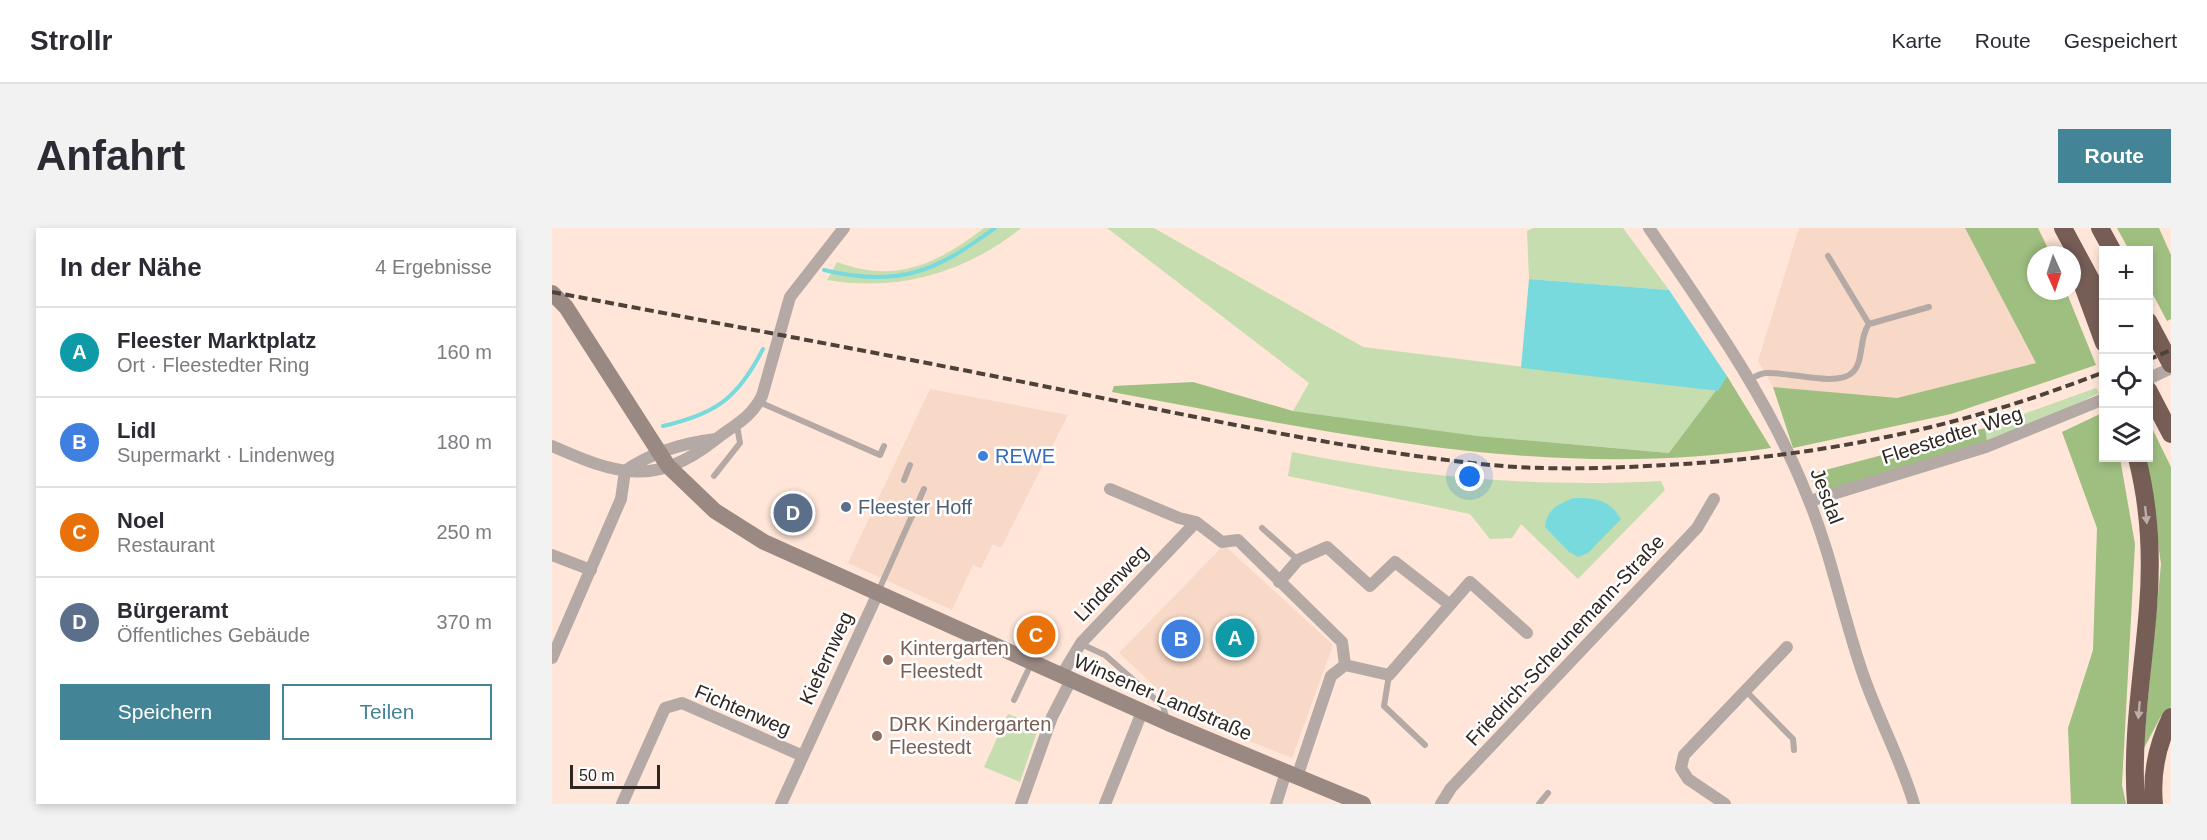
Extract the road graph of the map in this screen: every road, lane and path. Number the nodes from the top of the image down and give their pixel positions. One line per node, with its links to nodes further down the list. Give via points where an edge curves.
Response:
1 (844, 228): 21 (street, via 790,297)
2 (1649, 228): 18 (street, Jesdal, via 1725,338)
3 (2063, 228): 5 (highway); 9 (highway)
4 (2100, 228): 6 (highway)
5 (2069, 246)
6 (2110, 246)
7 (1828, 256): 13 (lane)
8 (2081, 272): 9 (highway)
9 (2088, 285): 11 (highway); 14 (highway)
10 (552, 293): 26 (street, Winsener Landstraße, via 567,307)
11 (2100, 300)
12 (1929, 307): 13 (lane)
13 (1869, 324): 18 (lane, via 1857,365 1847,376 1827,379 1765,373)
14 (2099, 328)
15 (2153, 331): 16 (highway)
16 (2171, 366): 17 (street)
17 (2153, 376)
18 (1749, 380): 35 (street, Jesdal)
19 (2153, 400): 23 (highway)
20 (2099, 401): 35 (street, Fleestedter Weg, via 1986,447)
21 (759, 402): 22 (street); 25 (lane, via 880,455)
22 (737, 426): 26 (street, via 697,454); 30 (lane, via 740,443)
23 (2171, 434)
24 (552, 446): 29 (street, via 598,467)
25 (884, 446)
26 (663, 459): 29 (street, via 639,474); 42 (street, Winsener Landstraße, via 702,499 735,525)
27 (2139, 462): 74 (highway, one-way to 74, via 2149,566 2136,732)
28 (910, 465): 31 (lane)
29 (625, 471): 40 (street, via 621,499)
30 (714, 476)
31 (904, 480)
32 (924, 489): 42 (lane)
33 (1110, 489): 36 (street)
34 (1714, 499): 70 (street, Friedrich-Scheunemann-Straße, via 1697,528 1451,788)
35 (1809, 501): 73 (street, Jesdal, via 1864,679 1895,746)
36 (1196, 522): 41 (street, via 1222,542 1238,540); 45 (street, Lindenweg)
37 (1262, 528): 39 (lane)
38 (552, 555): 40 (street)
39 (1298, 560): 41 (street); 43 (street, via 1327,547 1370,586 1395,562)
40 (591, 570): 47 (street)
41 (1279, 582): 50 (street, via 1342,642)
42 (878, 593): 49 (street, Winsener Landstraße); 61 (street, Kiefernweg)
43 (1450, 605): 44 (street, via 1470,582); 51 (street)
44 (1527, 633)
45 (1081, 644): 48 (street, Lindenweg); 53 (lane, via 1105,655)
46 (1786, 647): 54 (street)
47 (552, 658)
48 (1070, 660): 52 (street, Lindenweg); 53 (lane)
49 (1032, 662): 52 (street, Winsener Landstraße); 55 (lane)
50 (1345, 665): 51 (street); 62 (street, via 1331,676)
51 (1389, 675): 59 (lane, via 1384,706)
52 (1066, 678): 56 (street, Winsener Landstraße); 66 (street, Lindenweg)
53 (1144, 691): 56 (lane); 58 (lane, via 1163,706)
54 (1746, 691): 60 (lane, via 1793,739); 72 (street, via 1684,755 1681,768 1688,779)
55 (1014, 700)
56 (1139, 710): 58 (street, Winsener Landstraße); 67 (street)
57 (2171, 717): 75 (highway, via 2157,754)
58 (1168, 723): 62 (street, Winsener Landstraße)
59 (1425, 745)
60 (1794, 750)
61 (803, 756): 64 (street, Fichtenweg, via 682,703 665,708); 65 (street, Kiefernweg)
62 (1292, 774): 68 (street); 69 (street, Winsener Landstraße)
63 (1548, 793): 71 (lane)
64 (622, 804)
65 (781, 804)
66 (1021, 804)
67 (1105, 804)
68 (1276, 804)
69 (1363, 804)
70 (1441, 804)
71 (1539, 804)
72 (1725, 804)
73 (1914, 804)
74 (2136, 804)
75 (2154, 804)

